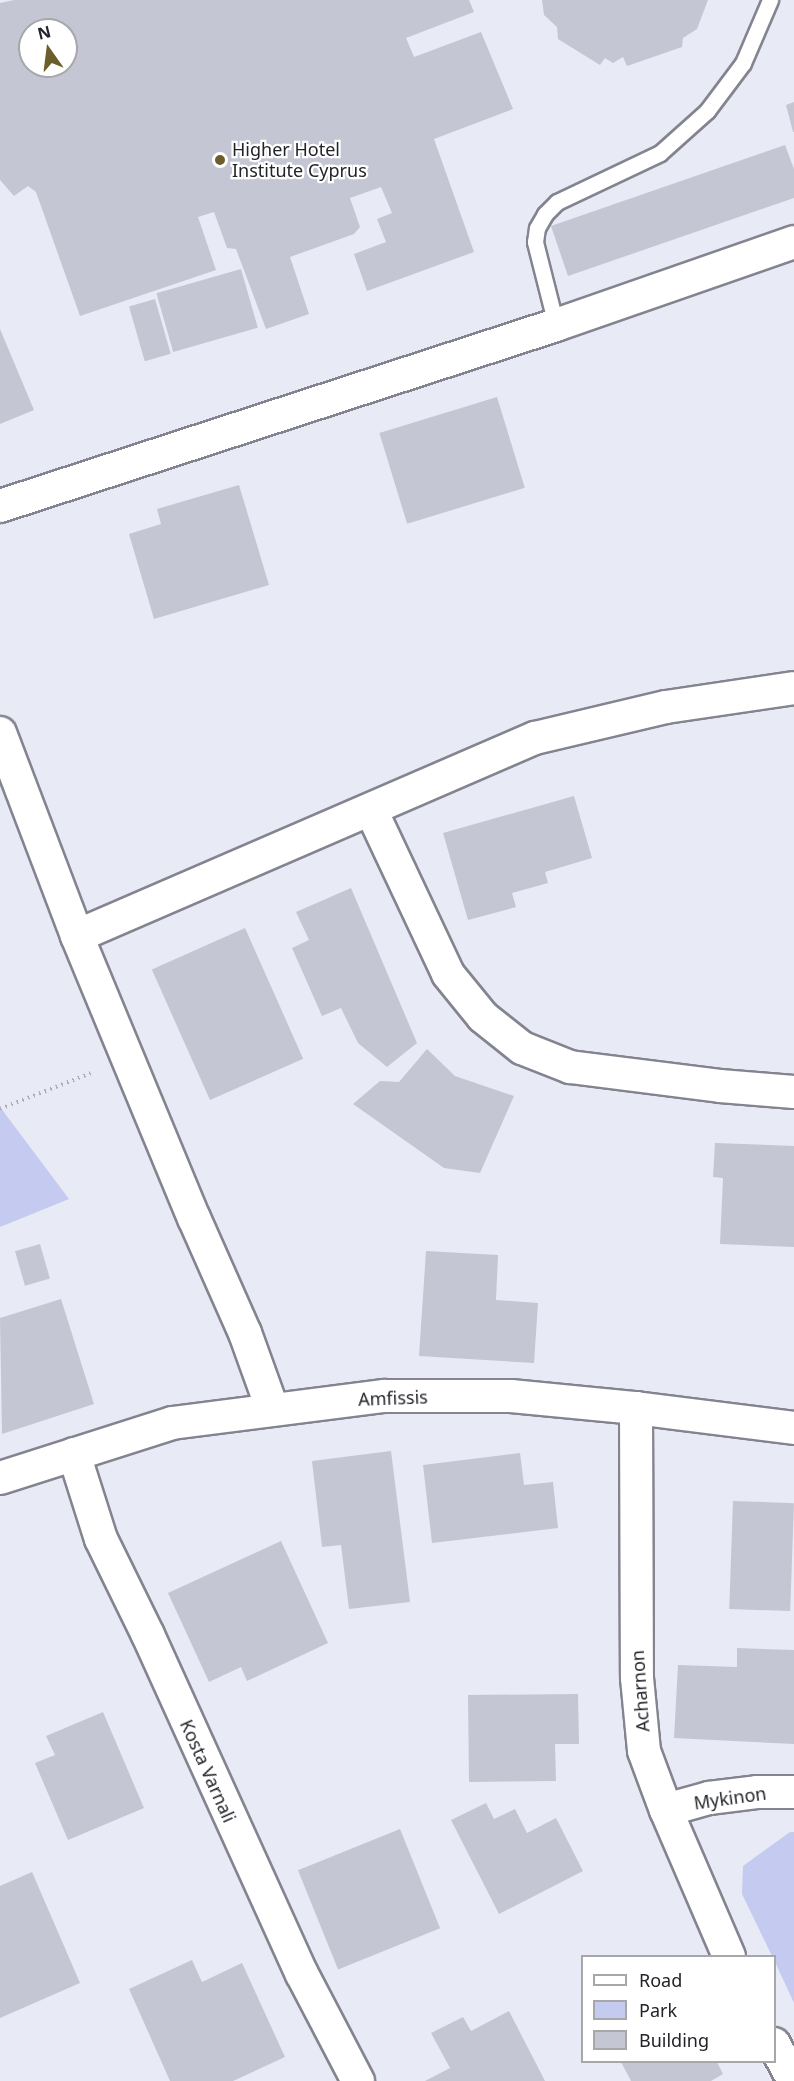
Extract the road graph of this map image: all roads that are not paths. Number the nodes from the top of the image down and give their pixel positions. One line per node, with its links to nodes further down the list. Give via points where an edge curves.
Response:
1 (770, 0): 3 (lane, via 743,63 707,111 660,153 556,202 545,214 535,242)
2 (794, 242): 3 (street)
3 (556, 325): 4 (street)
4 (0, 506)
5 (794, 688): 7 (street, via 666,707 535,738)
6 (0, 733): 8 (street)
7 (371, 810): 8 (street); 9 (street, via 448,974 483,1017 522,1048 570,1066)
8 (77, 936): 10 (street, via 245,1333)
9 (794, 1092)
10 (272, 1408): 11 (street, Amfissis, via 384,1396 511,1396); 13 (street, Amfissis, via 172,1423)
11 (636, 1408): 12 (street, Amfissis); 16 (street, Acharnon, via 637,1678 644,1750)
12 (794, 1428)
13 (74, 1454): 14 (street, Amfissis); 19 (street, Kosta Varnali, via 101,1539 303,1974)
14 (0, 1478)
15 (794, 1792): 16 (street, Mykinon, via 718,1797)
16 (666, 1810): 17 (street, Acharnon)
17 (729, 1955)
18 (776, 2048): 20 (street)
19 (358, 2081)
20 (794, 2081)

